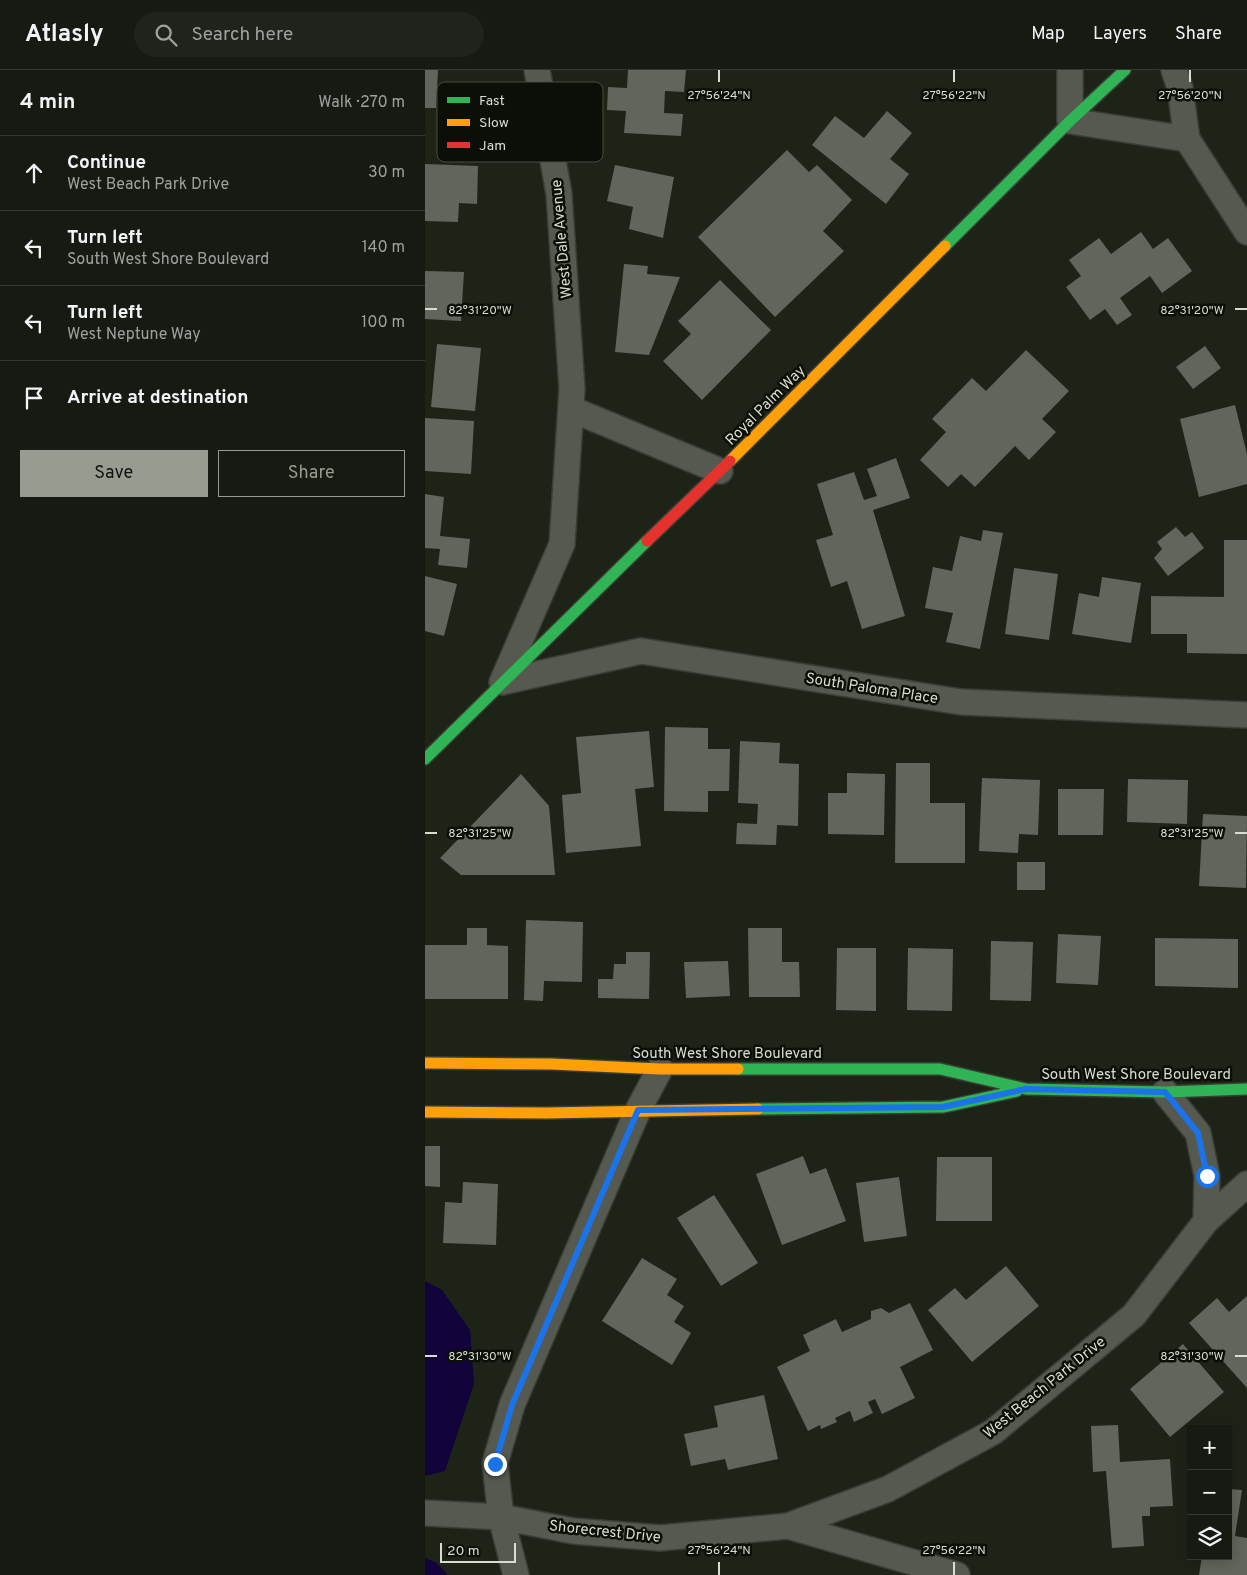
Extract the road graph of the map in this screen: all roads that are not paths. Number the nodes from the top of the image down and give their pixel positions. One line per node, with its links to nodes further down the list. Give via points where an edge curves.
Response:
1 (1070, 70): 4 (street)
2 (1125, 70): 4 (street, Royal Palm Way)
3 (1174, 70): 5 (street, via 1180,88)
4 (1070, 121): 5 (street); 9 (street, Royal Palm Way)
5 (1187, 139): 7 (street)
6 (553, 162): 8 (street, West Dale Avenue, via 559,194)
7 (1247, 232)
8 (571, 409): 9 (street); 10 (street, West Dale Avenue, via 562,544)
9 (720, 471): 10 (street, Royal Palm Way)
10 (502, 682): 11 (street, South Paloma Place, via 641,651 961,702); 12 (street, Royal Palm Way)
11 (1247, 715)
12 (425, 759)
13 (425, 1063): 14 (street, South West Shore Boulevard)
14 (661, 1069): 15 (street, South West Shore Boulevard, via 940,1069); 18 (street)
15 (1026, 1089): 17 (street, South West Shore Boulevard); 18 (street, South West Shore Boulevard, via 943,1107)
16 (1247, 1089): 17 (street, South West Shore Boulevard)
17 (1165, 1092): 21 (street, via 1198,1133 1207,1176)
18 (638, 1110): 19 (street, South West Shore Boulevard); 23 (street, via 512,1405 495,1464)
19 (425, 1112)
20 (1247, 1184): 21 (street, West Beach Park Drive)
21 (1206, 1221): 24 (street, West Beach Park Drive, via 1134,1315 993,1432 888,1489)
22 (433, 1514): 23 (street, Shorecrest Drive)
23 (501, 1517): 24 (street, Shorecrest Drive, via 573,1531 660,1538); 25 (street)
24 (788, 1526): 26 (street, Shorecrest Drive)
25 (516, 1575)
26 (957, 1575)

